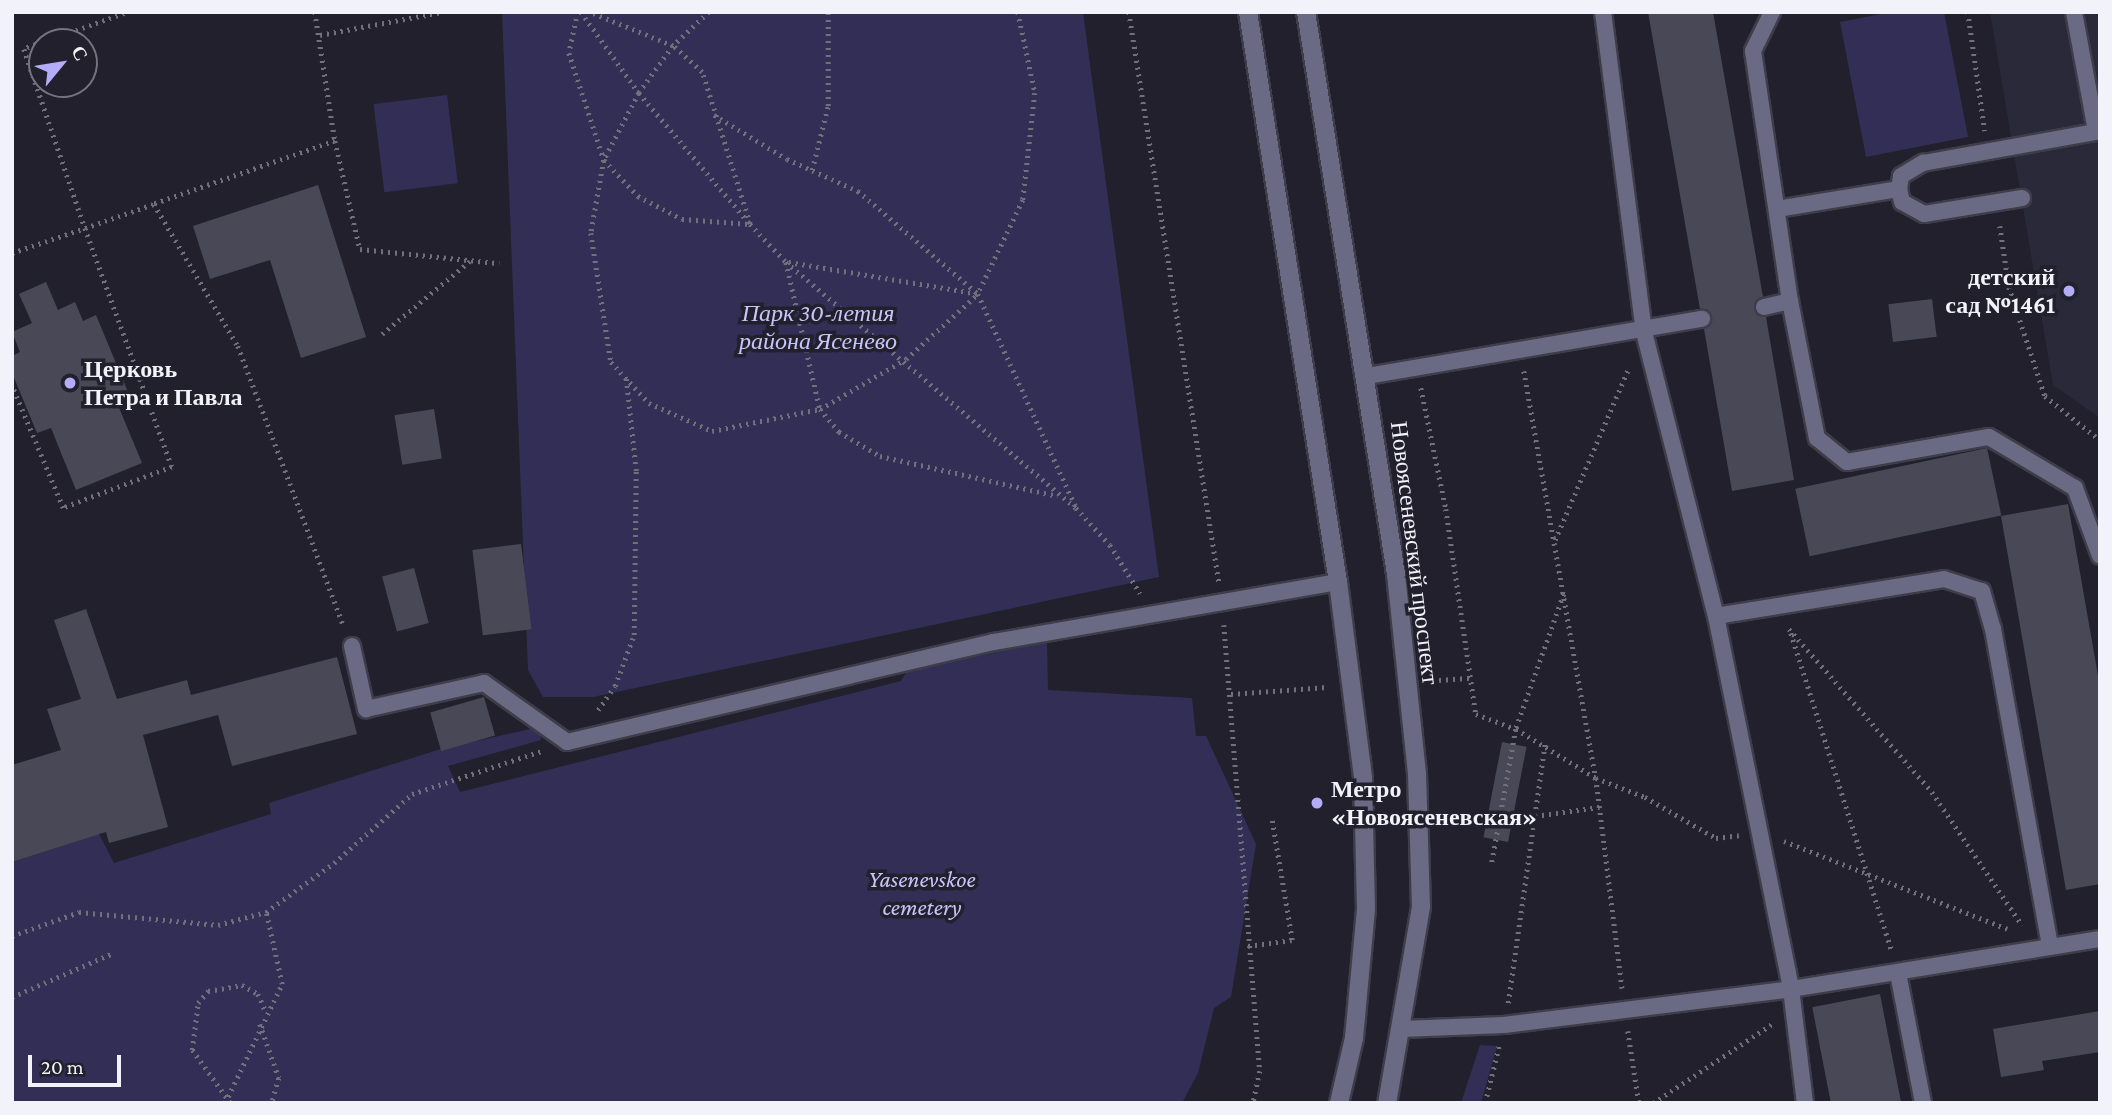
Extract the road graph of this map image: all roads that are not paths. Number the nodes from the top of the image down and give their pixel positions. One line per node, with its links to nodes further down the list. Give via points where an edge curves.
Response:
1 (1248, 12): 16 (street)
2 (1306, 12): 14 (street, Новоясеневский проспект)
3 (1604, 12): 13 (lane)
4 (1772, 12): 9 (lane, via 1753,51)
5 (2074, 12): 6 (lane)
6 (2098, 131): 7 (lane, via 1911,167)
7 (1899, 189): 8 (lane, via 1902,202 1924,215); 9 (lane)
8 (2022, 198)
9 (1777, 209): 10 (lane)
10 (1790, 301): 11 (lane); 15 (lane, via 1817,438 1847,462 1989,437 2075,488)
11 (1764, 307)
12 (1702, 319): 13 (lane)
13 (1644, 331): 14 (lane); 17 (lane)
14 (1367, 376): 23 (street, Новоясеневский проспект, via 1396,574 1417,773 1421,906)
15 (2100, 556)
16 (1338, 582): 18 (lane, via 1158,609 567,742 485,683 366,709); 24 (street, via 1363,778 1366,909 1354,1038)
17 (1716, 616): 20 (lane, via 1783,609 1944,579 1982,591 1993,629); 22 (lane)
18 (352, 646)
19 (2100, 939): 20 (lane)
20 (2050, 945): 21 (lane)
21 (1898, 973): 22 (lane); 27 (lane)
22 (1791, 989): 23 (lane, via 1504,1025); 26 (lane)
23 (1402, 1029): 25 (street, Новоясеневский проспект)
24 (1339, 1103)
25 (1387, 1103)
26 (1805, 1103)
27 (1923, 1103)

